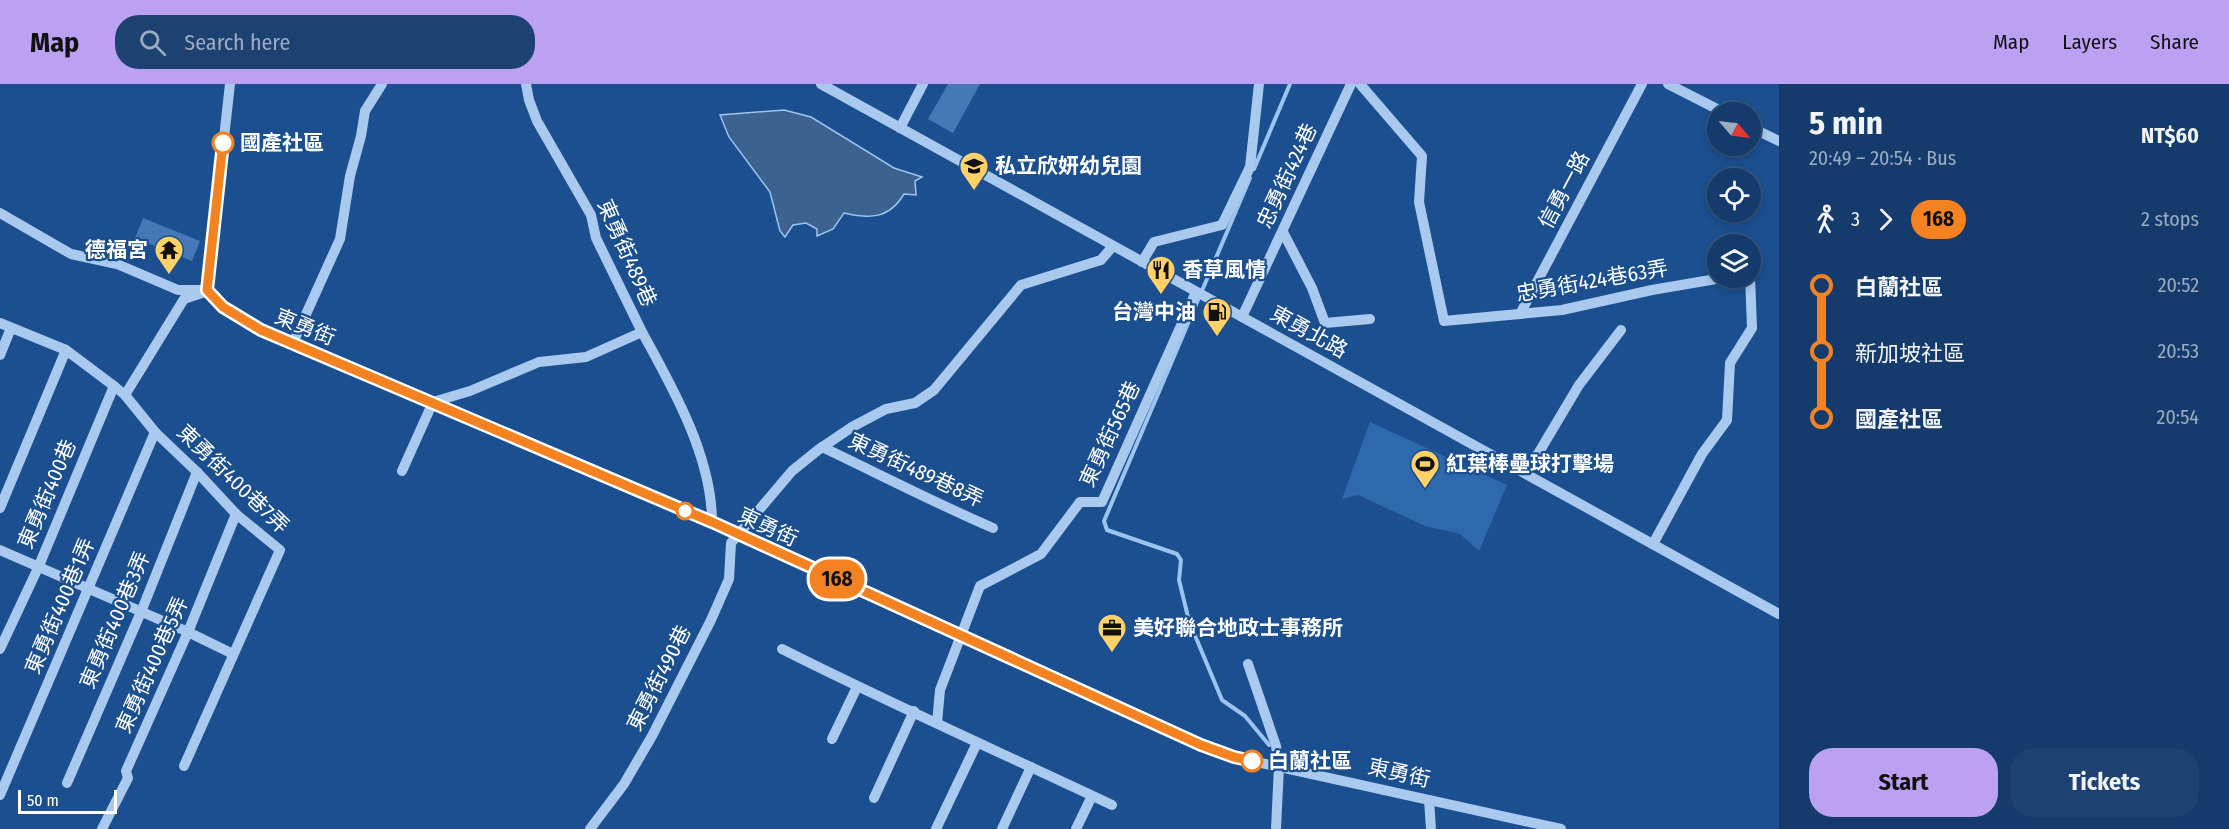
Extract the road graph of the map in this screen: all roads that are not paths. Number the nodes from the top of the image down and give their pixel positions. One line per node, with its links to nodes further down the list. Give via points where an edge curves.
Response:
1 (230, 84): 21 (street)
2 (382, 84): 30 (street, via 364,111 340,239)
3 (821, 84): 12 (street, 東勇北路)
4 (923, 84): 12 (street)
5 (1259, 84): 18 (street, via 1251,167 1222,225 1154,242)
6 (1351, 84): 16 (street, 忠勇街424巷)
7 (1359, 84): 23 (street, 忠勇街424巷63弄, via 1422,156 1419,202 1444,321)
8 (1642, 84): 23 (street, 信勇一路)
9 (1668, 84): 11 (street)
10 (525, 85): 29 (street, 東勇街489巷, via 548,141 591,215 597,238)
11 (1707, 104)
12 (900, 128): 17 (street, 東勇北路)
13 (1761, 132): 14 (street)
14 (1779, 141)
15 (0, 213): 21 (street, via 71,254 117,264 178,290)
16 (1283, 232): 24 (street, 忠勇街424巷); 25 (street, via 1325,323)
17 (1113, 246): 18 (street, 東勇北路); 37 (street, via 1101,260 1021,285 934,390 915,403 886,409)
18 (1142, 262): 22 (street, 東勇北路)
19 (1707, 281): 23 (street, 忠勇街424巷63弄, via 1562,310)
20 (1750, 288): 46 (street, via 1752,328 1730,363 1727,420 1702,454)
21 (207, 290): 30 (street, 東勇街, via 233,314); 34 (street, via 184,299)
22 (1201, 294): 24 (street, 東勇北路); 53 (street, 東勇街565巷, via 1102,502 1080,502 1041,554 980,586)
23 (1520, 314)
24 (1242, 317): 40 (street, 東勇北路)
25 (1370, 319)
26 (0, 323): 27 (street, 東勇街400巷7弄)
27 (11, 328): 31 (street, 東勇街400巷7弄); 32 (street)
28 (1621, 330): 40 (street, via 1579,385)
29 (642, 332): 35 (street, 東勇街489巷, via 586,357 539,362); 43 (street, via 672,386 697,445 712,506)
30 (293, 343): 35 (street, 東勇街)
31 (66, 350): 33 (street, 東勇街400巷7弄); 41 (street)
32 (0, 355)
33 (114, 386): 34 (street, 東勇街400巷7弄); 48 (street, 東勇街400巷)
34 (125, 395): 36 (street, 東勇街400巷7弄)
35 (433, 402): 38 (street); 43 (street, 東勇街)
36 (155, 432): 39 (street, 東勇街400巷7弄); 49 (street, 東勇街400巷1弄)
37 (822, 447): 44 (street, 東勇街489巷8弄); 45 (street, via 792,471)
38 (402, 471)
39 (197, 472): 42 (street, 東勇街400巷7弄); 50 (street, 東勇街400巷3弄)
40 (1526, 474): 46 (street, 東勇北路)
41 (0, 508)
42 (236, 514): 52 (street, 東勇街400巷5弄); 56 (street, 東勇街400巷7弄, via 280,550)
43 (712, 522): 45 (street, 東勇街)
44 (993, 528)
45 (739, 535): 53 (street, 東勇街); 73 (street, 東勇街490巷, via 731,543 729,579 652,736)
46 (1653, 544): 51 (street, 東勇北路)
47 (0, 550): 48 (street)
48 (38, 568): 49 (street); 55 (street, 東勇街400巷)
49 (89, 589): 50 (street); 67 (street, 東勇街400巷1弄)
50 (141, 612): 52 (street); 66 (street, 東勇街400巷3弄)
51 (1779, 614)
52 (188, 632): 56 (street); 72 (street, 東勇街400巷5弄, via 126,771 128,778)
53 (960, 636): 60 (street, via 940,690); 64 (street, 東勇街, via 1201,745 1234,757)
54 (782, 649): 58 (street)
55 (0, 650)
56 (232, 654): 63 (street, 東勇街400巷7弄)
57 (1248, 664): 64 (street)
58 (857, 687): 59 (street); 61 (street)
59 (914, 711): 60 (street); 69 (street)
60 (937, 723): 62 (street)
61 (832, 739)
62 (977, 743): 65 (street); 74 (street)
63 (184, 766)
64 (1279, 766): 70 (street, 東勇街); 77 (street)
65 (1031, 767): 68 (street); 75 (street)
66 (67, 783)
67 (0, 795)
68 (1092, 796): 71 (street); 76 (street)
69 (874, 798)
70 (1429, 800): 78 (street); 79 (street, 東勇街)
71 (1112, 806)
72 (102, 829)
73 (591, 829)
74 (936, 829)
75 (1002, 829)
76 (1076, 829)
77 (1276, 829)
78 (1431, 829)
79 (1561, 829)

